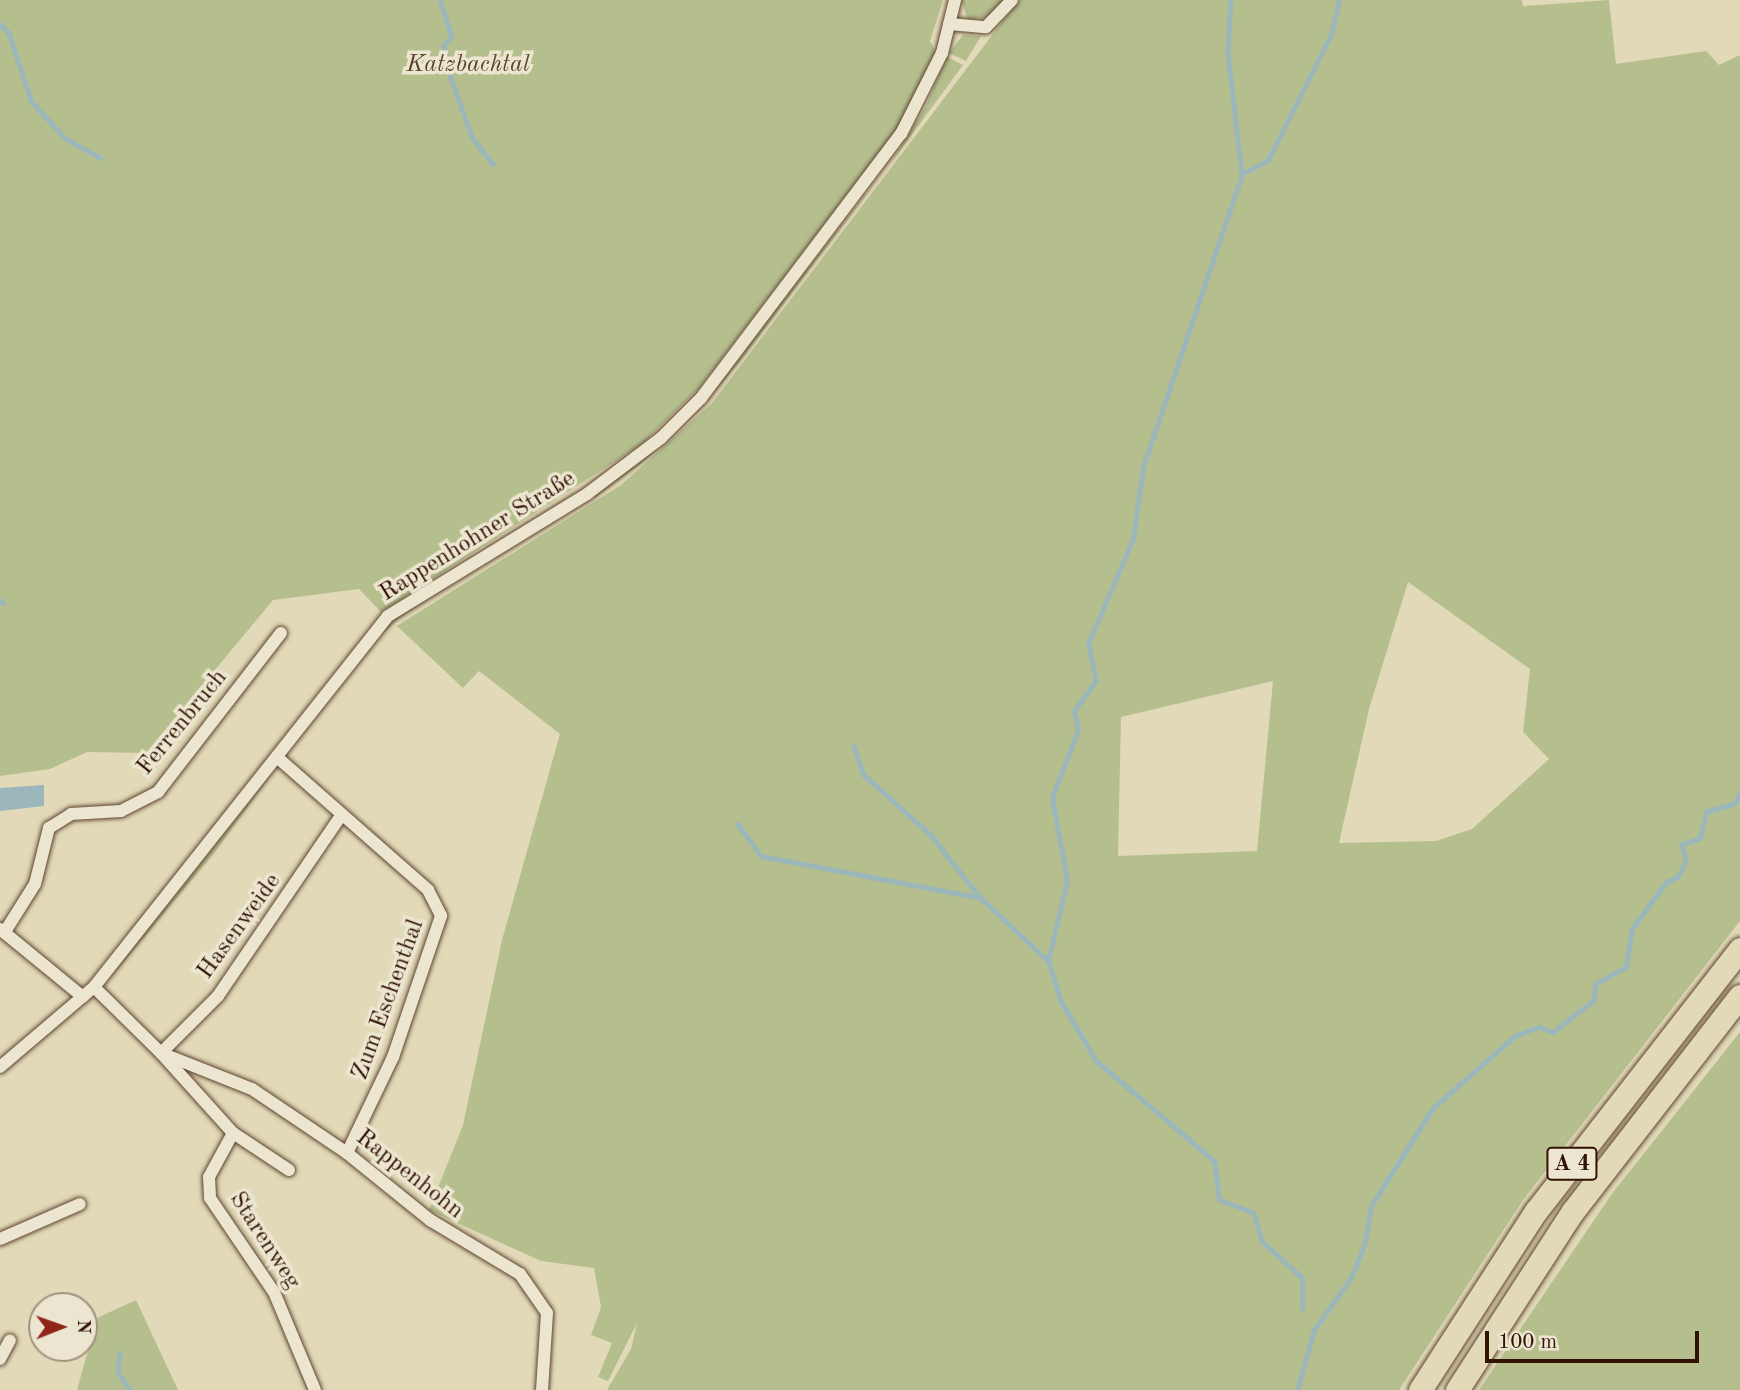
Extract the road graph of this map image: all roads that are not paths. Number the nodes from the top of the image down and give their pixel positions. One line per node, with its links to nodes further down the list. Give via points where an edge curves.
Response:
1 (955, 0): 3 (street, Rappenhohner Straße)
2 (1012, 0): 3 (street, via 986,27)
3 (950, 24): 5 (street, Rappenhohner Straße, via 932,76 901,134 701,398 661,438 587,494 388,616 362,642)
4 (281, 633): 7 (street, Ferrenbruch, via 158,792 121,811 71,814 49,828 35,884)
5 (278, 758): 6 (street, Zum Eschenthal); 9 (street, Rappenhohner Straße)
6 (341, 816): 12 (street, Hasenweide, via 218,996); 15 (street, Zum Eschenthal, via 429,890 441,916 393,1057)
7 (3, 929): 11 (street, Ferrenbruch)
8 (1740, 949): 23 (highway, A 4, via 1536,1212)
9 (94, 987): 11 (street, Rappenhohner Straße); 12 (street, Rappenhohn)
10 (1740, 996): 24 (highway, A 4, via 1573,1211)
11 (83, 997): 13 (street, Rappenhohner Straße)
12 (161, 1053): 14 (street, Rappenhohn); 15 (street, Rappenhohn, via 251,1089)
13 (0, 1067)
14 (233, 1133): 16 (street); 21 (street, Starenweg, via 209,1177 210,1198 283,1321)
15 (347, 1153): 22 (street, Rappenhohn, via 429,1220 520,1274 535,1290 550,1329)
16 (289, 1170)
17 (80, 1204): 18 (street)
18 (0, 1239)
19 (10, 1340): 20 (street)
20 (0, 1359)
21 (315, 1390)
22 (542, 1390)
23 (1420, 1390)
24 (1457, 1390)

